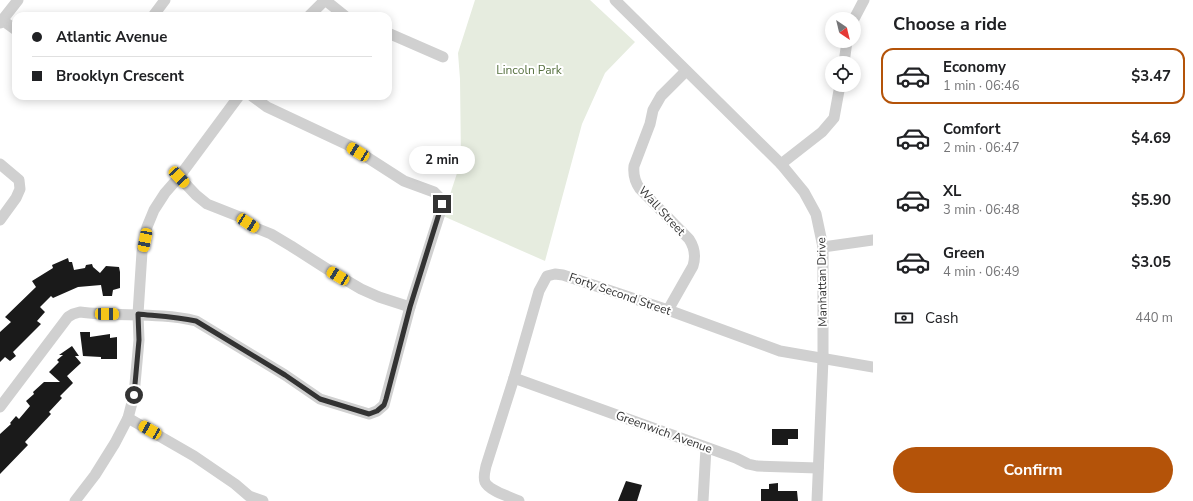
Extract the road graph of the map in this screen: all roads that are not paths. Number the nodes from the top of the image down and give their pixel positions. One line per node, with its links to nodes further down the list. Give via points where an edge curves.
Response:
1 (18, 0): 10 (street)
2 (165, 0): 6 (street)
3 (325, 0): 7 (street); 8 (street)
4 (615, 0): 14 (street, Manhattan Drive)
5 (864, 0): 9 (street)
6 (156, 12)
7 (312, 12)
8 (340, 12)
9 (858, 12)
10 (1, 22): 11 (street)
11 (12, 28)
12 (392, 35): 13 (street)
13 (443, 57)
14 (686, 71): 19 (street, Manhattan Drive); 25 (street, Wall Street, via 661,96 653,110 633,172 640,189 692,244 695,260 693,266)
15 (839, 92): 19 (street, via 834,118 822,132)
16 (236, 100): 20 (street)
17 (257, 100): 24 (street, via 267,107 348,145 404,181 434,192 439,197 442,204 440,213)
18 (0, 164): 21 (street, via 19,180 20,189)
19 (781, 164): 23 (street, Manhattan Drive, via 804,192 816,214)
20 (179, 177): 24 (street, via 207,204 240,217 271,234 361,289); 26 (street, via 165,192 147,227 142,252)
21 (0, 220)
22 (873, 240): 23 (street)
23 (823, 247): 27 (street, Manhattan Drive)
24 (410, 307): 26 (street, via 384,405 369,414 320,399 196,321)
25 (668, 310): 27 (street, Forty Second Street, via 780,351); 29 (street, Forty Second Street, via 563,275 547,276 538,291)
26 (138, 314): 30 (street, via 80,312 68,317); 31 (street, via 136,380)
27 (823, 359): 28 (street, Forty Second Street); 33 (street, Manhattan Drive)
28 (873, 367)
29 (514, 378): 32 (street, Greenwich Avenue); 36 (street, Forty Second Street, via 484,476 485,483 490,487)
30 (0, 407)
31 (128, 418): 34 (street, via 106,458); 35 (street, via 194,456 249,496)
32 (706, 448): 33 (street, Greenwich Avenue, via 757,466); 37 (street)
33 (818, 468): 38 (street, Manhattan Drive)
34 (75, 501)
35 (263, 501)
36 (519, 501)
37 (703, 501)
38 (817, 501)

